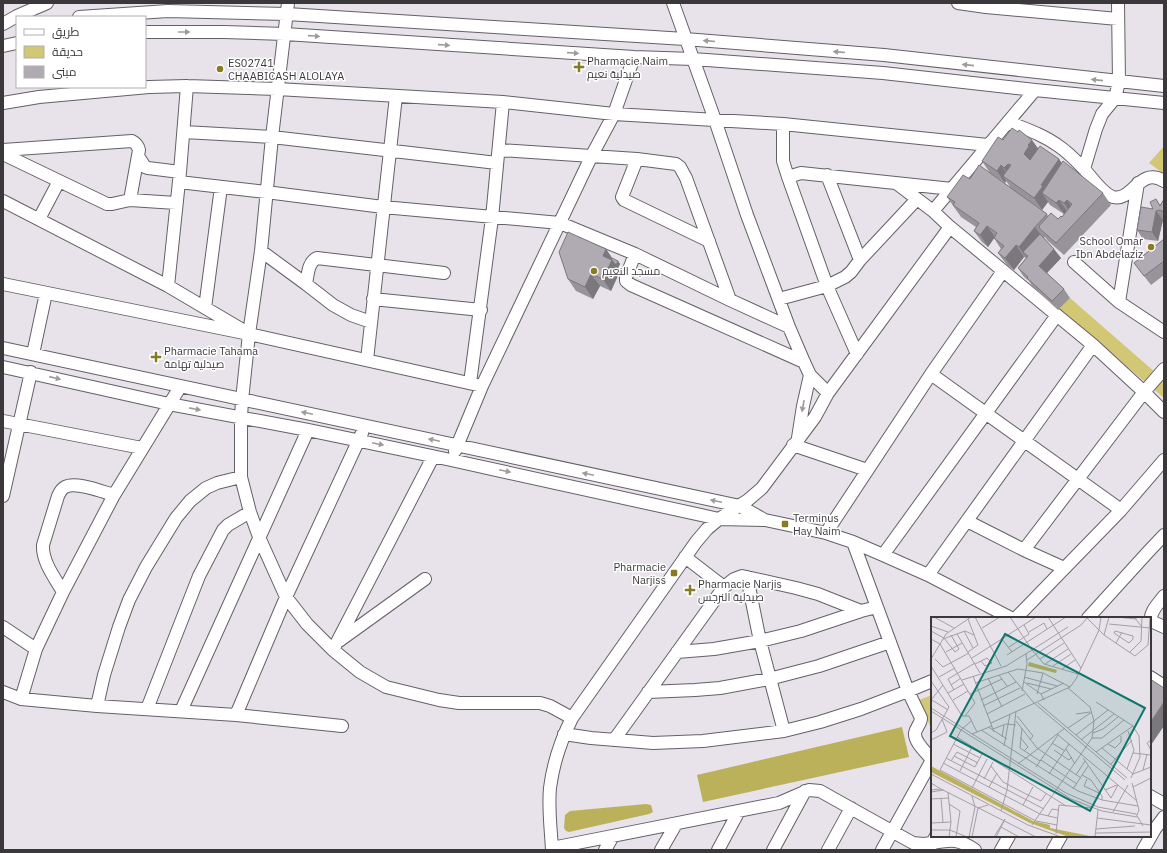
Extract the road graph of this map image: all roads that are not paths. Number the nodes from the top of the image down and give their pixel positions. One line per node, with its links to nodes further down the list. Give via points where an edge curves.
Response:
1 (47, 3): 7 (street)
2 (673, 3): 16 (street)
3 (958, 3): 5 (street)
4 (1118, 3): 10 (street)
5 (986, 5): 10 (street)
6 (288, 8): 8 (street); 15 (street); 16 (street)
7 (17, 16)
8 (94, 16)
9 (16, 17): 11 (street)
10 (1118, 19): 21 (street)
11 (3, 24)
12 (16, 27): 13 (street)
13 (3, 29)
14 (146, 32): 15 (street, one-way to 15)
15 (285, 34): 19 (street, one-way to 19); 26 (street)
16 (685, 39): 20 (street); 21 (street, one-way to 16, via 884,55)
17 (16, 44): 18 (street)
18 (3, 46)
19 (634, 57): 20 (street); 33 (street)
20 (693, 59): 27 (street, via 884,73); 34 (street)
21 (1119, 82): 23 (street); 29 (street)
22 (187, 86): 24 (street); 26 (street); 37 (street)
23 (1164, 86)
24 (146, 87)
25 (138, 88): 31 (street)
26 (278, 90): 28 (street); 38 (street)
27 (1035, 90): 29 (street); 35 (street)
28 (396, 96): 30 (street); 42 (street)
29 (1114, 98): 32 (street); 48 (street, via 1102,114 1096,128)
30 (503, 102): 33 (street); 41 (street)
31 (3, 103)
32 (1164, 103)
33 (614, 114): 34 (street); 44 (street)
34 (715, 120): 36 (street); 83 (street)
35 (1008, 122): 39 (street); 48 (street, via 1048,138)
36 (783, 124): 39 (street); 50 (street, via 783,160)
37 (184, 132): 38 (street); 51 (street)
38 (272, 137): 42 (street); 58 (street)
39 (988, 145): 57 (street)
40 (3, 150): 45 (street, via 132,141 138,146)
41 (499, 150): 44 (street); 47 (street)
42 (390, 151): 47 (street); 63 (street)
43 (3, 154): 52 (street)
44 (592, 155): 46 (street); 67 (street)
45 (138, 156): 51 (street, via 145,167); 60 (street)
46 (637, 158): 69 (street, via 670,162 680,167); 69 (street, via 622,197 624,200)
47 (498, 163): 65 (street)
48 (1084, 169): 55 (street, via 1113,197 1119,198 1128,193)
49 (827, 175): 50 (street, via 801,173); 54 (street); 72 (street)
50 (788, 177): 80 (street)
51 (179, 178): 56 (street); 62 (street)
52 (59, 181): 60 (street, via 106,204); 66 (street)
53 (1164, 181): 55 (street, via 1152,177)
54 (896, 183): 57 (street); 59 (street)
55 (1138, 183): 85 (street)
56 (221, 187): 58 (street); 86 (street)
57 (952, 189): 64 (street)
58 (266, 192): 63 (street); 70 (street)
59 (917, 198): 64 (street); 72 (street)
60 (130, 200): 62 (street)
61 (3, 201): 66 (street)
62 (176, 203): 79 (street)
63 (383, 207): 65 (street); 74 (street)
64 (933, 211): 68 (street)
65 (492, 218): 67 (street); 87 (street)
66 (39, 219): 79 (street)
67 (560, 223): 71 (street); 105 (street)
68 (950, 227): 75 (street); 96 (street)
69 (709, 241): 84 (street)
70 (261, 251): 78 (street); 92 (street)
71 (635, 254): 84 (street); 98 (street, via 626,277 631,285)
72 (860, 260): 80 (street, via 845,277)
73 (1074, 262): 85 (street)
74 (377, 266): 76 (street); 78 (street, via 317,258 311,263); 82 (street)
75 (1003, 271): 88 (street); 103 (street)
76 (444, 273)
77 (3, 284): 81 (street)
78 (306, 284): 89 (street, via 338,308)
79 (168, 286): 86 (street)
80 (826, 286): 83 (street); 96 (street)
81 (46, 293): 92 (street); 95 (street)
82 (373, 299): 87 (street); 89 (street)
83 (779, 299): 90 (street)
84 (730, 300): 90 (street)
85 (1119, 302): 91 (street)
86 (205, 308): 92 (street)
87 (481, 310): 104 (street)
88 (1057, 315): 93 (street); 112 (street)
89 (371, 322): 97 (street)
90 (789, 326): 98 (street)
91 (1164, 332)
92 (249, 334): 97 (street); 109 (street)
93 (1093, 345): 107 (street); 120 (street)
94 (3, 348): 95 (street)
95 (33, 354): 106 (street)
96 (858, 354): 108 (street)
97 (367, 360): 104 (street)
98 (804, 362): 102 (street)
99 (3, 367): 101 (street)
100 (1164, 369): 107 (street)
101 (31, 372): 110 (street, one-way to 110); 115 (street)
102 (810, 374): 108 (street); 119 (street, one-way to 119)
103 (931, 374): 112 (street); 126 (street)
104 (470, 383): 105 (street)
105 (482, 386): 121 (street)
106 (180, 387): 109 (street); 110 (street)
107 (1144, 392): 111 (street); 128 (street)
108 (828, 393): 119 (street, via 815,417)
109 (242, 400): 113 (street); 116 (street, one-way to 109)
110 (169, 404): 113 (street, one-way to 113); 122 (street)
111 (1164, 412)
112 (986, 413): 120 (street); 142 (street)
113 (241, 418): 117 (street); 127 (street)
114 (3, 421): 115 (street)
115 (20, 424): 122 (street); 130 (street)
116 (366, 425): 118 (street); 121 (street, one-way to 116)
117 (308, 430): 118 (street); 139 (street)
118 (359, 440): 123 (street, one-way to 123); 151 (street)
119 (796, 441): 126 (street); 131 (street, via 762,488)
120 (1025, 441): 128 (street); 136 (street)
121 (458, 445): 124 (street); 131 (street, one-way to 121)
122 (142, 448): 129 (street)
123 (433, 456): 124 (street); 163 (street)
124 (451, 460): 134 (street, one-way to 134)
125 (1164, 460): 132 (street)
126 (867, 470): 137 (street)
127 (241, 477): 133 (street); 174 (street, via 206,488 190,501 176,518 129,600 106,668)
128 (1078, 478): 132 (street); 141 (street)
129 (114, 495): 149 (street); 149 (street, via 74,484 61,490 43,550 46,561)
130 (3, 496)
131 (740, 506): 134 (street); 135 (street)
132 (1121, 510): 144 (street)
133 (250, 512): 139 (street); 175 (street, via 223,530 199,576)
134 (719, 519): 135 (street); 143 (street, via 707,529)
135 (764, 520): 137 (street)
136 (967, 522): 141 (street); 145 (street)
137 (826, 533): 140 (street)
138 (1164, 535): 156 (street)
139 (259, 537): 151 (street); 176 (street)
140 (853, 542): 142 (street); 152 (street)
141 (1024, 550): 144 (street)
142 (883, 555): 145 (street)
143 (685, 557): 148 (street); 178 (street)
144 (1064, 568): 155 (street)
145 (928, 575): 154 (street)
146 (747, 577): 148 (street, via 734,579); 153 (street, via 818,594); 161 (street)
147 (425, 579): 163 (street)
148 (724, 587): 165 (street)
149 (63, 592): 164 (street)
150 (1164, 596): 157 (street)
151 (286, 597): 163 (street, via 307,624); 177 (street)
152 (877, 607): 153 (street); 162 (street)
153 (861, 611): 161 (street, via 801,631)
154 (1009, 617)
155 (1017, 617)
156 (1089, 617)
157 (1150, 617)
158 (1151, 621): 160 (street)
159 (3, 627): 164 (street)
160 (1164, 627)
161 (760, 640): 165 (street, via 714,649); 167 (street)
162 (890, 642): 167 (street, via 819,666); 172 (street)
163 (335, 646): 178 (street, via 360,672 386,687 459,703 540,703)
164 (36, 649): 173 (street)
165 (677, 652): 171 (street)
166 (1151, 678): 169 (street)
167 (769, 679): 171 (street, via 720,688); 180 (street)
168 (931, 681): 172 (street)
169 (1164, 686)
170 (3, 692): 173 (street)
171 (648, 692): 182 (street)
172 (908, 692): 180 (street, via 820,722); 183 (street, via 921,718 916,729 916,739)
173 (22, 699): 174 (street)
174 (97, 706): 175 (street)
175 (146, 709): 176 (street)
176 (181, 711): 177 (street)
177 (236, 714): 179 (street)
178 (572, 718): 181 (street)
179 (342, 726)
180 (784, 731): 182 (street, via 653,744)
181 (564, 734): 182 (street); 199 (street, via 550,789)
182 (614, 740)
183 (931, 759)
184 (931, 762): 192 (street)
185 (805, 791): 188 (street, via 820,791); 189 (street, via 780,803); 203 (street)
186 (1151, 797): 187 (street)
187 (1164, 804)
188 (851, 808): 192 (street); 204 (street)
189 (739, 811): 191 (street); 202 (street)
190 (1164, 817): 194 (street)
191 (676, 824): 193 (street); 201 (street)
192 (893, 832): 198 (street, via 912,842); 205 (street)
193 (613, 836): 199 (street); 200 (street)
194 (1151, 836)
195 (1008, 837): 207 (street)
196 (1060, 837): 208 (street)
197 (1150, 837): 209 (street)
198 (932, 843): 206 (street, via 953,840)
199 (552, 849)
200 (605, 850)
201 (661, 850)
202 (718, 850)
203 (773, 850)
204 (828, 850)
205 (882, 850)
206 (974, 850)
207 (1001, 850)
208 (1053, 850)
209 (1143, 850)

